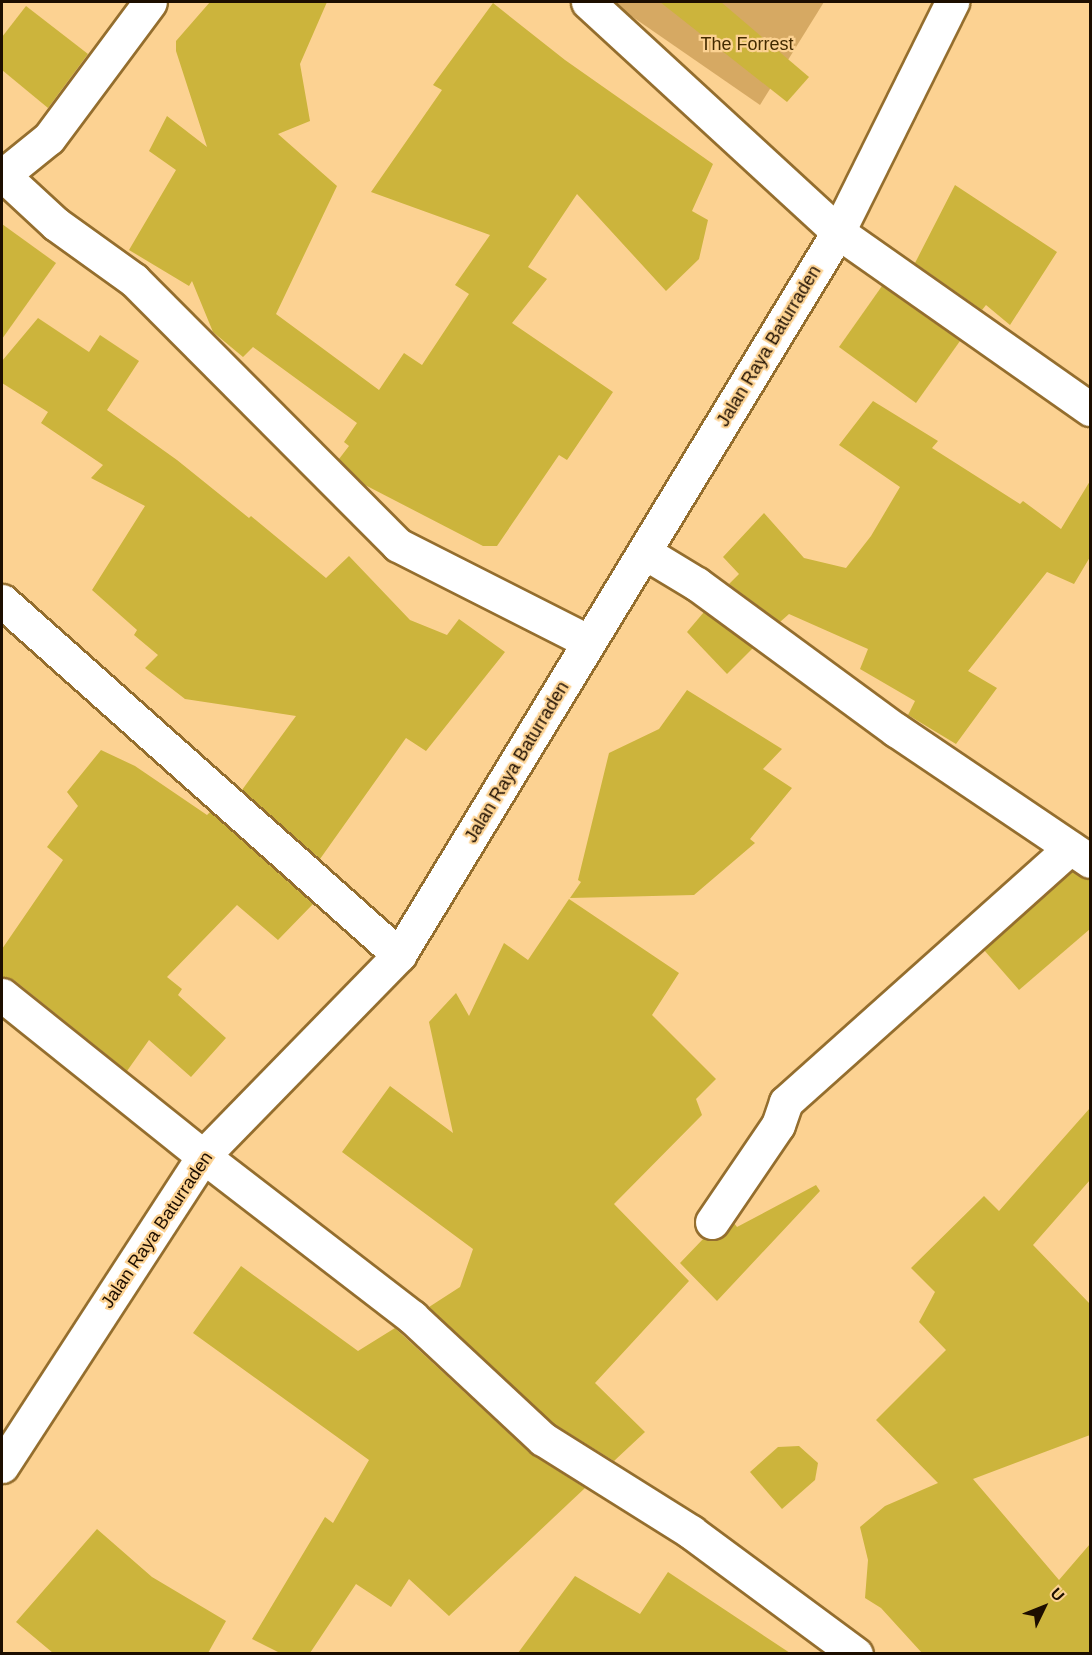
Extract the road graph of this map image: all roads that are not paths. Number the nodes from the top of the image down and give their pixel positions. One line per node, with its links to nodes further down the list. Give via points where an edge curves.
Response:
1 (150, 2): 4 (street, via 49,138)
2 (588, 2): 5 (street)
3 (952, 2): 5 (street, Jalan Raya Baturraden)
4 (2, 176): 9 (street, via 56,224 134,280 398,545)
5 (838, 232): 6 (street); 7 (street, Jalan Raya Baturraden)
6 (1090, 409)
7 (644, 552): 9 (street, Jalan Raya Baturraden); 10 (street, via 697,584 896,730)
8 (2, 601): 11 (street)
9 (590, 642): 11 (street, Jalan Raya Baturraden)
10 (1080, 854): 14 (street, via 786,1102 778,1125)
11 (399, 954): 13 (street, Jalan Raya Baturraden)
12 (2, 995): 13 (street)
13 (203, 1156): 15 (street, Jalan Raya Baturraden); 16 (street, via 412,1317 543,1439 691,1532)
14 (712, 1222)
15 (2, 1466)
16 (856, 1653)

